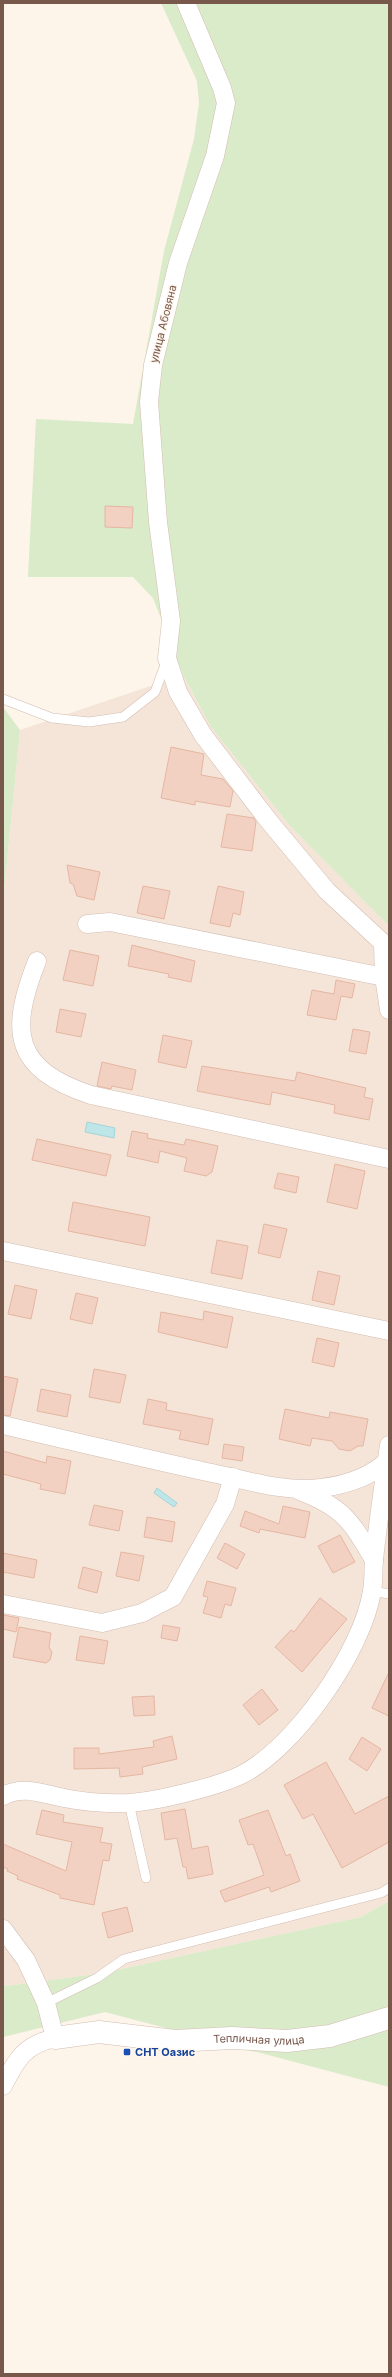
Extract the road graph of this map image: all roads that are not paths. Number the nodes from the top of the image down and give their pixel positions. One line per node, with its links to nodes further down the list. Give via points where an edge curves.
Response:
1 (186, 3): 2 (street, улица Абовяна, via 226,103 215,156 178,263 153,365 149,402 158,522 170,621)
2 (167, 658): 3 (lane, via 155,692 123,717 90,722 52,718); 5 (street, via 178,692 203,735 268,820 327,890)
3 (3, 699)
4 (87, 924): 7 (street, via 110,922)
5 (386, 945): 7 (street)
6 (37, 961): 9 (street, via 22,1008 22,1030 26,1051 42,1072 66,1086 91,1095)
7 (384, 977): 8 (street)
8 (389, 1010)
9 (389, 1159)
10 (3, 1251): 11 (street)
11 (389, 1331)
12 (3, 1425): 14 (street)
13 (388, 1453): 15 (street, via 367,1476 320,1488); 16 (street)
14 (233, 1477): 15 (street); 18 (street, via 225,1504 172,1597 142,1613 102,1623)
15 (290, 1488): 16 (street, via 336,1508 351,1522)
16 (374, 1560): 17 (street)
17 (381, 1593): 20 (street, via 333,1681 308,1715 274,1752 241,1774 197,1789)
18 (3, 1604)
19 (3, 1796): 20 (street, via 10,1792 29,1790 65,1798)
20 (130, 1803): 21 (lane)
21 (146, 1878)
22 (389, 1888): 24 (lane, via 381,1893 124,1959)
23 (3, 1929): 24 (street, via 26,1960)
24 (47, 2008): 26 (street)
25 (389, 2018): 26 (street, Тепличная улица, via 330,2036 287,2041 232,2038 175,2041 99,2032)
26 (55, 2038): 27 (street, via 38,2042 27,2049 14,2065)
27 (3, 2086)

